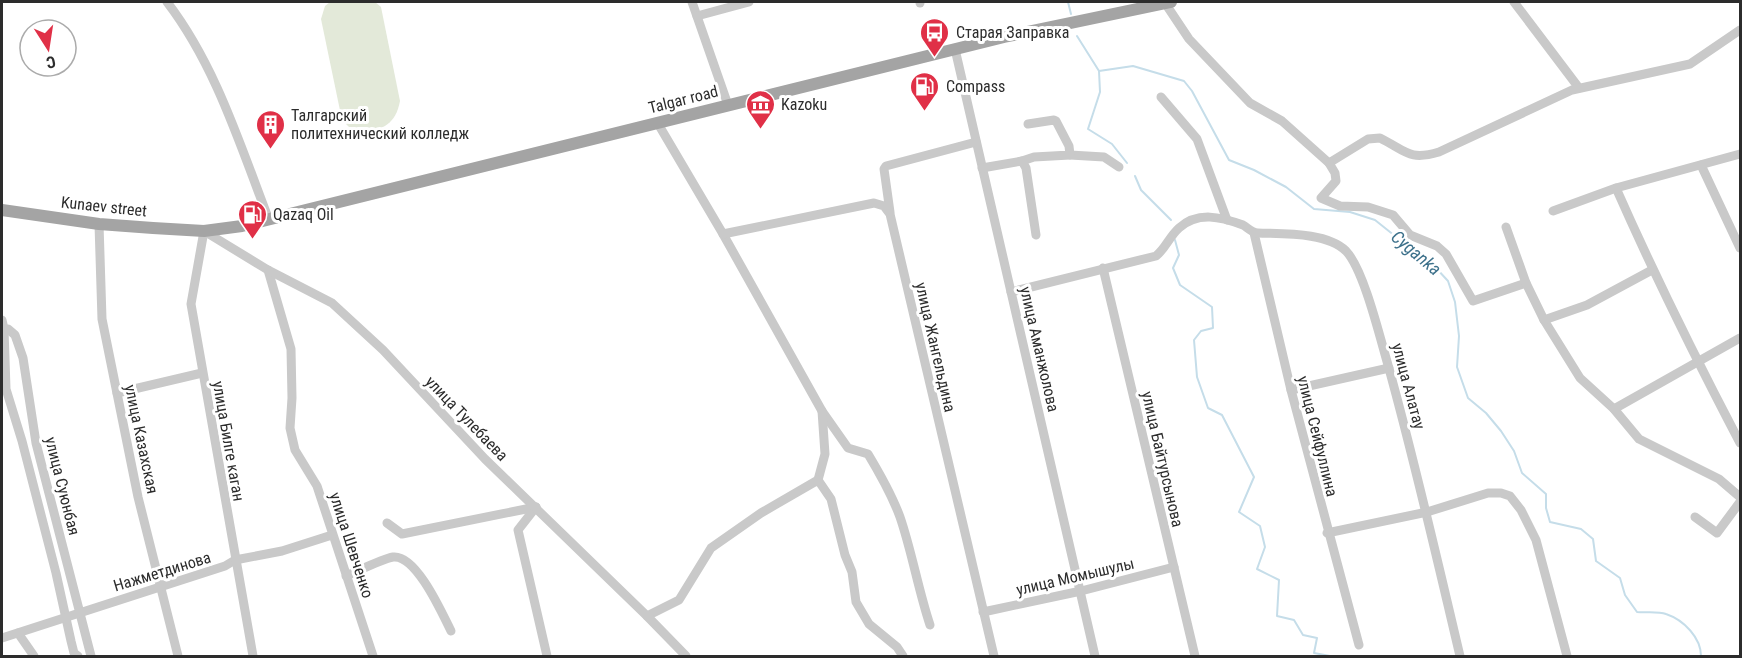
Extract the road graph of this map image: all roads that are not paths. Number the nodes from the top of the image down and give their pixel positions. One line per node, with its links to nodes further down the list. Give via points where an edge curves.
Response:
1 (167, 2): 26 (street, via 187,28 212,75)
2 (692, 2): 6 (street)
3 (749, 2): 6 (street)
4 (1168, 2): 8 (main road, Talgar road); 18 (street, via 1189,39 1250,104 1282,121)
5 (1514, 2): 9 (street)
6 (697, 16): 11 (street)
7 (1740, 30): 9 (street, via 1690,64)
8 (955, 49): 11 (main road, Talgar road); 14 (street, улица Аманжолова)
9 (1579, 88): 18 (street, via 1440,152 1414,156 1374,138)
10 (1161, 98): 27 (street, via 1197,139)
11 (728, 105): 12 (main road, Talgar road)
12 (657, 122): 26 (main road, Talgar road); 32 (street)
13 (1028, 124): 16 (street, via 1056,121)
14 (976, 142): 21 (street, улица Аманжолова); 25 (street, улица Жангельдина, via 886,166)
15 (1740, 153): 19 (street)
16 (1070, 155): 17 (street); 20 (street, via 1104,157)
17 (1022, 160): 21 (street); 33 (street)
18 (1329, 164): 38 (street, via 1336,181 1321,198 1340,206 1368,207 1393,215 1410,235 1446,254 1473,301)
19 (1701, 165): 22 (street); 34 (street)
20 (1119, 167)
21 (982, 168): 39 (street, улица Аманжолова)
22 (1616, 188): 24 (street); 37 (street)
23 (2, 210): 28 (main road, Kunaev street)
24 (1553, 211)
25 (890, 214): 32 (street, via 884,206 874,203); 66 (street, улица Жангельдина)
26 (269, 220): 30 (main road, Talgar road)
27 (1227, 220): 31 (street, улица Алатау); 35 (street, via 1206,216 1195,219 1180,227 1156,256)
28 (99, 224): 30 (main road, Kunaev street); 47 (street, улица Казахская, via 102,319)
29 (1506, 227): 38 (street)
30 (204, 231): 36 (street, улица Тулебаева); 45 (street, улица Билге каган, via 191,304)
31 (1254, 233): 44 (street, улица Алатау, via 1318,238 1345,251 1368,299); 46 (street, улица Сейфуллина)
32 (723, 234): 49 (street)
33 (1036, 235)
34 (1740, 248)
35 (1103, 268): 39 (street); 61 (street, улица Байтурсынова)
36 (268, 270): 54 (street, улица Тулебаева, via 332,303); 59 (street, улица Шевченко, via 291,349 290,428 295,450 317,486)
37 (1652, 270): 40 (street, via 1587,305); 43 (street)
38 (1526, 283): 40 (street)
39 (1011, 292): 64 (street, улица Аманжолова)
40 (1544, 320): 48 (street, via 1580,378)
41 (3, 325): 65 (street, улица Суюнбая, via 15,336 23,358 36,443); 67 (street, улица Суюнбая, via 6,389)
42 (1740, 338): 43 (street)
43 (1697, 361): 48 (street); 50 (street)
44 (1389, 368): 46 (street); 55 (street, улица Алатау)
45 (202, 373): 47 (street); 60 (street, улица Билге каган)
46 (1291, 390): 58 (street, улица Сейфуллина)
47 (117, 393): 63 (street, улица Казахская)
48 (1614, 409): 52 (street, via 1639,439 1719,479)
49 (822, 411): 51 (street, via 825,454); 69 (street, via 849,448 868,454 882,476 899,515)
50 (1740, 443)
51 (818, 480): 68 (street, via 711,548 679,600); 82 (street, via 831,499 852,572 856,602 869,624)
52 (1740, 497)
53 (1740, 502): 56 (street, via 1717,532)
54 (536, 507): 57 (street, via 402,534); 68 (street, улица Тулебаева); 80 (street, via 518,530)
55 (1427, 512): 58 (street); 86 (street, улица Алатау); 87 (street, via 1488,493 1510,496 1536,540)
56 (1695, 517)
57 (387, 523)
58 (1327, 533): 73 (street, улица Сейфуллина)
59 (332, 535): 60 (street, Нажметдинова, via 282,551); 62 (street, улица Шевченко)
60 (235, 560): 63 (street, Нажметдинова); 78 (street, улица Билге каган)
61 (1174, 567): 64 (street, улица Момышулы); 85 (street, улица Байтурсынова)
62 (346, 576): 70 (street, via 394,557 404,559 429,587); 79 (street, улица Шевченко)
63 (159, 588): 65 (street, Нажметдинова); 77 (street, улица Казахская)
64 (1081, 591): 66 (street, улица Момышулы); 84 (street, улица Аманжолова)
65 (79, 612): 67 (street, Нажметдинова); 76 (street, улица Суюнбая)
66 (983, 612): 83 (street, улица Жангельдина)
67 (67, 616): 71 (street, Нажметдинова); 75 (street, улица Суюнбая)
68 (647, 616): 81 (street, улица Тулебаева)
69 (930, 625)
70 (451, 631)
71 (18, 633): 72 (street, Нажметдинова); 74 (street)
72 (2, 638)
73 (1359, 645)
74 (34, 657)
75 (78, 657)
76 (91, 657)
77 (178, 657)
78 (253, 657)
79 (373, 657)
80 (548, 657)
81 (686, 657)
82 (903, 657)
83 (993, 657)
84 (1095, 657)
85 (1195, 657)
86 (1460, 657)
87 (1567, 657)

